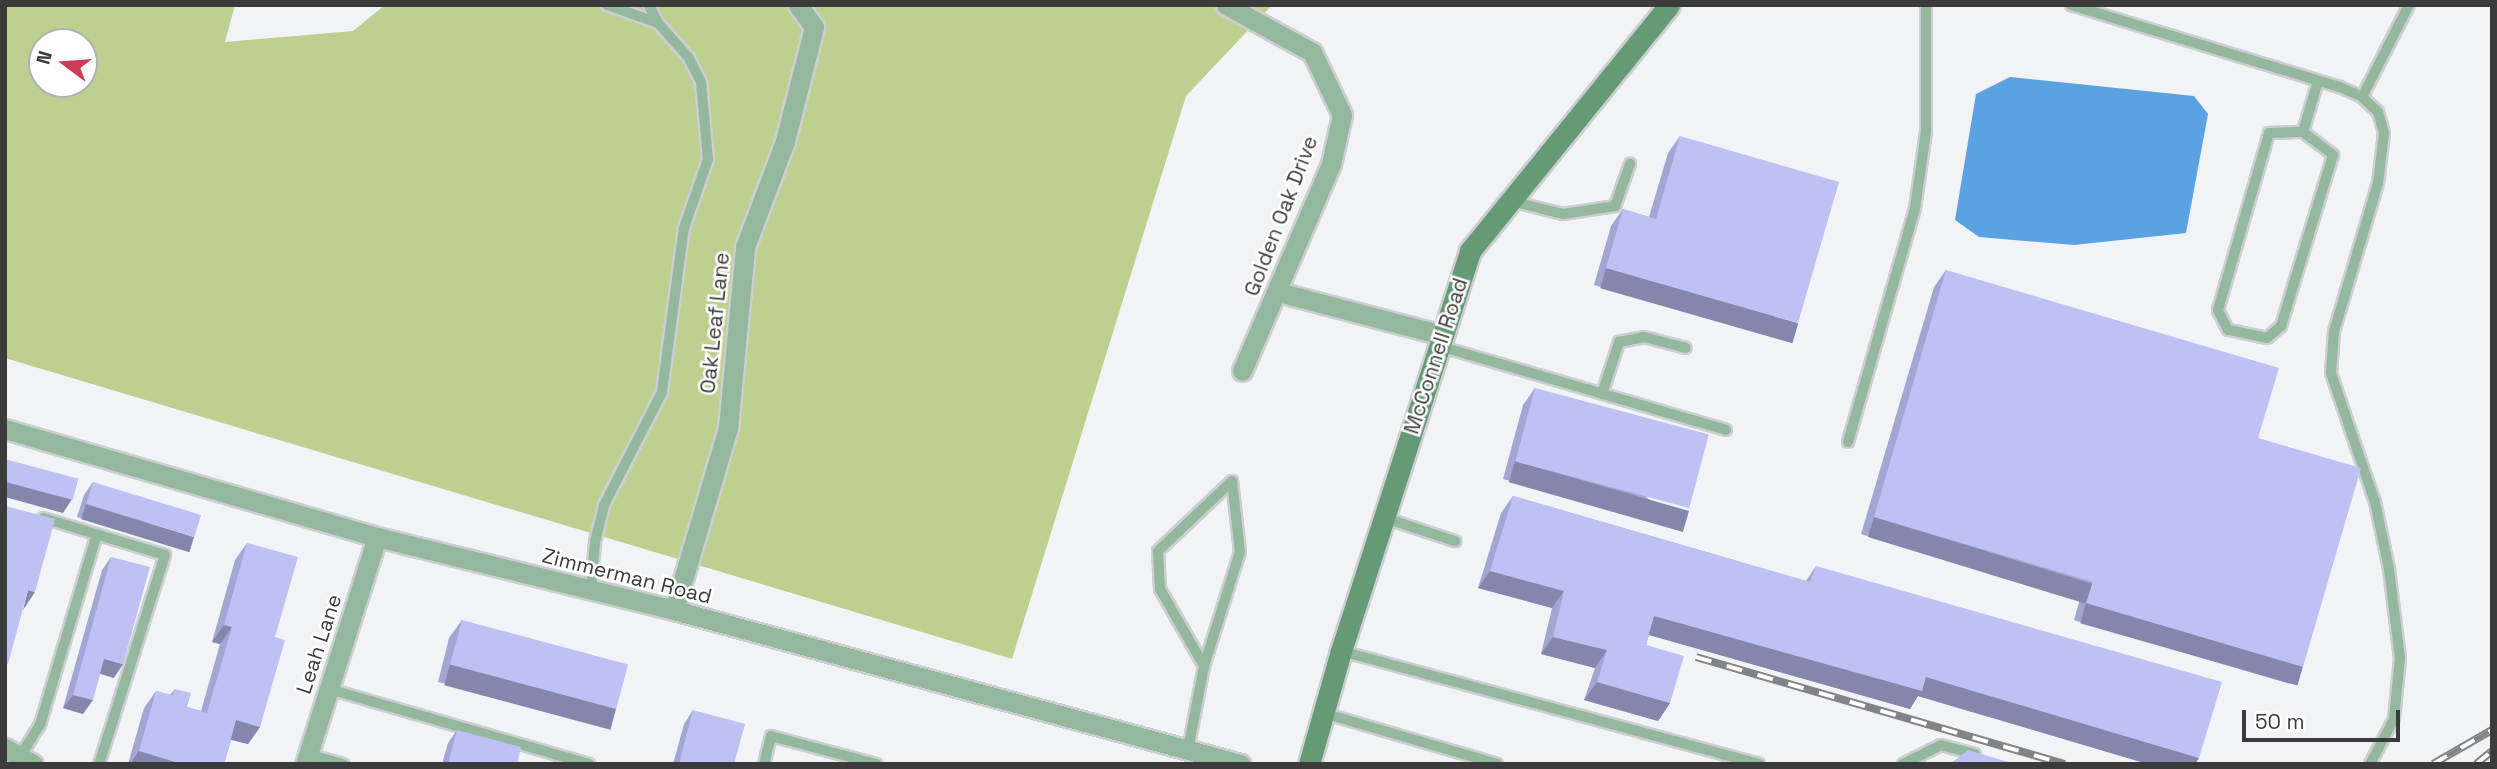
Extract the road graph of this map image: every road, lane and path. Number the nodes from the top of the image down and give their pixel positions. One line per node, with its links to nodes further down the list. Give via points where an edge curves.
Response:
1 (607, 5): 9 (lane)
2 (649, 5): 9 (lane)
3 (798, 5): 29 (street, Oak Leaf Lane, via 814,27 785,141 745,247 728,428)
4 (1227, 5): 15 (street, Golden Oak Drive, via 1311,52 1342,115 1331,164)
5 (1669, 5): 14 (street, McConnell Road)
6 (1926, 5): 22 (lane, via 1926,132 1915,208)
7 (2071, 5): 10 (lane)
8 (2409, 5): 11 (lane)
9 (658, 23): 28 (lane, via 689,58 701,82 708,159 684,228 662,392 604,505)
10 (2318, 81): 11 (lane); 12 (lane)
11 (2362, 97): 48 (lane, via 2378,112 2384,133 2378,183 2334,332 2331,373 2375,502 2400,658 2395,719)
12 (2303, 132): 12 (lane, via 2269,133 2218,310 2228,330 2267,338 2281,326 2333,155)
13 (1630, 164): 14 (lane, via 1615,206 1563,214)
14 (1511, 201): 16 (street, McConnell Road, via 1470,251)
15 (1278, 292): 16 (street); 18 (street, Golden Oak Drive)
16 (1440, 341): 19 (lane); 24 (street, McConnell Road)
17 (1686, 348): 19 (lane, via 1644,337 1619,342)
18 (1242, 370)
19 (1602, 394): 21 (lane)
20 (5, 429): 26 (street, Zimmerman Road)
21 (1726, 430)
22 (1848, 442)
23 (32, 515): 25 (lane)
24 (1385, 518): 27 (lane); 30 (street, McConnell Road)
25 (97, 534): 35 (lane, via 40,725); 38 (lane, via 165,555)
26 (377, 537): 28 (street, Zimmerman Road); 32 (street, Leah Lane)
27 (1455, 541)
28 (591, 590): 29 (street, Zimmerman Road)
29 (674, 610): 34 (street, Zimmerman Road)
30 (1340, 651): 33 (street, McConnell Road); 46 (lane)
31 (1205, 666): 31 (lane, via 1240,552 1232,481 1158,551 1160,589); 34 (lane)
32 (329, 689): 37 (street, Leah Lane); 40 (lane)
33 (1324, 713): 44 (street, McConnell Road); 45 (lane)
34 (1188, 750): 43 (street, Zimmerman Road)
35 (20, 755)
36 (1990, 758): 47 (lane, via 1941,745)
37 (306, 759): 39 (lane)
38 (99, 764)
39 (344, 764)
40 (589, 764)
41 (764, 764): 42 (lane, via 771,736)
42 (876, 764)
43 (1240, 764)
44 (1310, 764)
45 (1497, 764)
46 (1759, 764)
47 (1903, 764)
48 (2370, 764)

